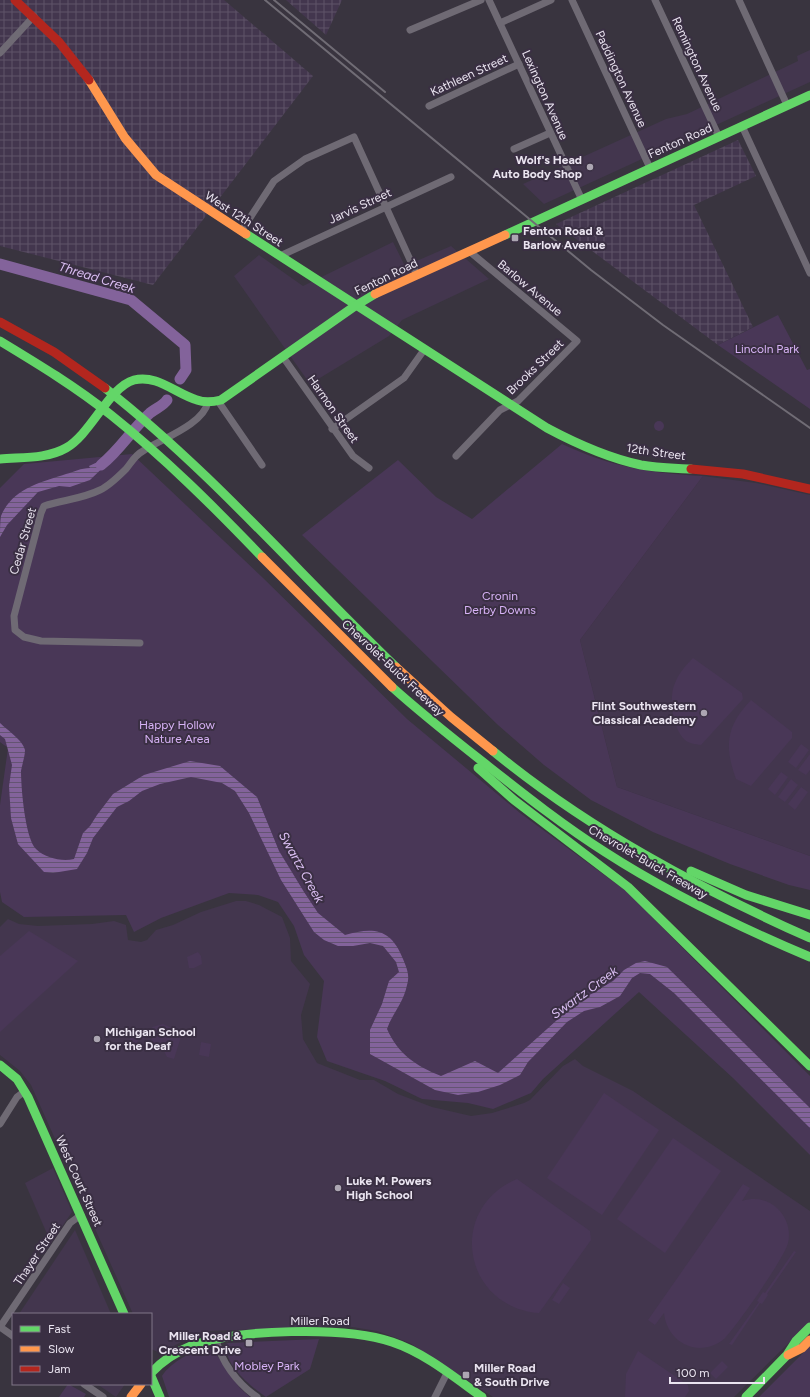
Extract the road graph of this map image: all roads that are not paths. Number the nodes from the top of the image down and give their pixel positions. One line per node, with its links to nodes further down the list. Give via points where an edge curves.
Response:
1 (15, 0): 8 (main road, West 12th Street)
2 (481, 0): 10 (street)
3 (489, 0): 9 (street, Lexington Avenue)
4 (551, 0): 9 (street)
5 (572, 0): 20 (street, Paddington Avenue)
6 (655, 0): 18 (street, Remington Avenue)
7 (739, 0): 14 (street)
8 (34, 16): 11 (street); 24 (main road, West 12th Street, via 75,60 122,137 145,164 182,192)
9 (500, 23): 12 (street, Lexington Avenue)
10 (410, 30)
11 (0, 53)
12 (519, 64): 15 (street, Kathleen Street); 17 (street, Lexington Avenue)
13 (809, 97): 14 (main road, Fenton Road)
14 (787, 105): 16 (main road, Fenton Road)
15 (429, 106)
16 (742, 126): 18 (main road, Fenton Road); 27 (street)
17 (550, 133): 19 (street); 22 (street, Lexington Avenue)
18 (719, 137): 20 (main road, Fenton Road)
19 (514, 149)
20 (650, 168): 22 (main road, Fenton Road)
21 (451, 177): 23 (street, Jarvis Street)
22 (582, 200): 25 (main road, Fenton Road)
23 (386, 206): 24 (street, via 354,137 305,159 274,181); 26 (street, Jarvis Street); 28 (street)
24 (242, 230): 26 (main road, West 12th Street)
25 (469, 251): 28 (main road, Fenton Road); 32 (street, Barlow Avenue)
26 (280, 256): 29 (main road, West 12th Street)
27 (810, 273)
28 (417, 275): 29 (main road, Fenton Road)
29 (355, 306): 33 (main road, West 12th Street); 34 (main road, Fenton Road)
30 (0, 322): 46 (main road, Chevrolet-Buick Freeway, via 69,362 132,410 191,462 405,676 475,738)
31 (0, 341): 45 (main road, Chevrolet-Buick Freeway, via 58,376 106,411 172,467)
32 (577, 341): 37 (street, Brooks Street, via 518,401)
33 (424, 350): 37 (main road, West 12th Street); 38 (street, via 404,378)
34 (283, 357): 35 (main road, Fenton Road); 38 (street, Harmon Street)
35 (218, 401): 36 (main road, Fenton Road); 41 (street)
36 (208, 402): 40 (main road, Fenton Road, via 192,400 150,379 133,380 119,389 86,432 66,448 49,454); 44 (street, Cedar Street, via 199,418 140,452 102,489 84,497 44,506 41,513 14,616 15,630 24,637 41,641)
37 (511, 405): 39 (street, Brooks Street, via 500,410); 43 (main road, 12th Street, via 560,436 615,458 664,468 749,475)
38 (332, 429): 42 (street, Harmon Street, via 353,456)
39 (456, 456)
40 (0, 460)
41 (262, 465)
42 (369, 468)
43 (810, 489)
44 (140, 643)
45 (427, 719): 49 (main road, Chevrolet-Buick Freeway, via 601,850 681,896); 51 (main road, via 498,788 628,887)
46 (544, 791): 47 (main road, via 711,881 765,902); 48 (main road, Chevrolet-Buick Freeway, via 679,875 731,903)
47 (810, 915)
48 (810, 938)
49 (810, 957)
50 (0, 1064): 52 (main road, West Court Street, via 15,1077)
51 (810, 1066)
52 (25, 1091): 53 (street, via 17,1097); 54 (main road, West Court Street)
53 (0, 1124)
54 (81, 1215): 55 (main road, West Court Street); 56 (street, Thayer Street, via 70,1223)
55 (124, 1313)
56 (0, 1327): 58 (street)
57 (810, 1327): 61 (main road)
58 (12, 1335)
59 (216, 1338): 62 (main road, Miller Road, via 182,1350); 63 (main road, Miller Road, via 250,1334 360,1334 405,1347); 70 (street, via 219,1350 238,1380)
60 (810, 1340): 61 (main road, via 802,1348)
61 (787, 1355): 73 (main road)
62 (152, 1372)
63 (447, 1373): 71 (street); 72 (main road, Miller Road)
64 (152, 1378): 69 (main road)
65 (85, 1385): 67 (street)
66 (140, 1385): 68 (main road)
67 (103, 1397)
68 (131, 1397)
69 (160, 1397)
70 (257, 1397)
71 (434, 1397)
72 (482, 1397)
73 (746, 1397)

